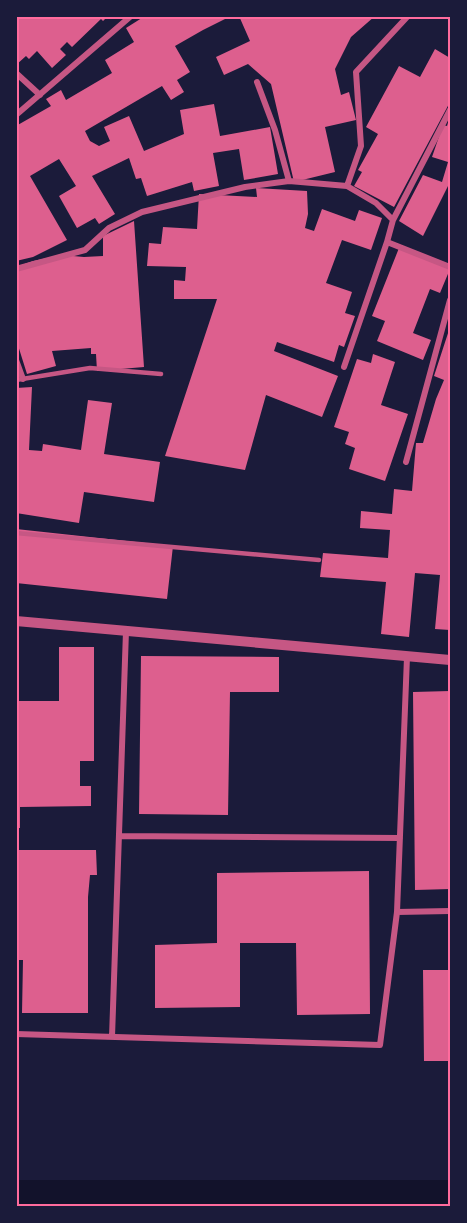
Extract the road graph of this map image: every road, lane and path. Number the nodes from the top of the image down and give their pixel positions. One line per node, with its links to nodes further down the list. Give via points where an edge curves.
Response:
1 (131, 16): 5 (street)
2 (408, 16): 9 (street, via 356,72 361,146)
3 (16, 73): 5 (street)
4 (257, 82): 8 (street)
5 (40, 94): 7 (street)
6 (450, 110): 10 (street)
7 (16, 116)
8 (289, 181): 9 (street); 13 (street, via 245,187 142,212 109,228 85,250)
9 (346, 186): 10 (street, via 376,202)
10 (393, 220): 11 (street)
11 (387, 242): 12 (street); 16 (street)
12 (450, 267)
13 (16, 269)
14 (450, 300): 19 (street)
15 (16, 360): 18 (street)
16 (344, 367)
17 (161, 374): 18 (lane, via 90,368)
18 (20, 380)
19 (406, 462)
20 (16, 532): 21 (lane)
21 (319, 560)
22 (16, 621): 23 (street)
23 (126, 631): 24 (street); 26 (street)
24 (407, 657): 25 (street); 27 (street)
25 (450, 660)
26 (119, 836): 27 (street); 31 (street)
27 (400, 838): 29 (street)
28 (450, 911): 29 (street)
29 (397, 912): 31 (street, via 380,1045)
30 (16, 1034): 31 (street)
31 (112, 1037)

